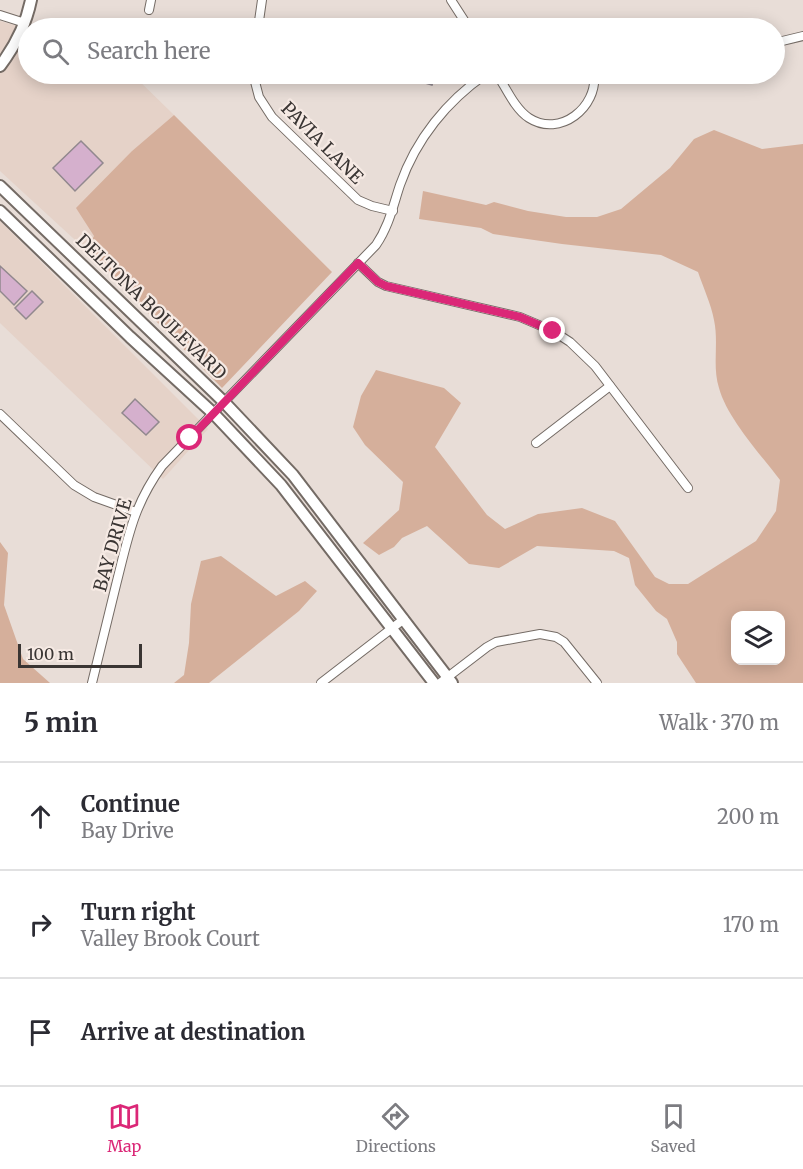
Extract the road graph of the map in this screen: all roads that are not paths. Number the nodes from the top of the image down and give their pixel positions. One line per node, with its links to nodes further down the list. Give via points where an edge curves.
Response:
1 (31, 0): 7 (main road)
2 (151, 0): 5 (street)
3 (262, 0): 8 (street)
4 (451, 0): 9 (street)
5 (149, 10)
6 (0, 15): 10 (street)
7 (26, 18)
8 (259, 18)
9 (463, 18)
10 (18, 21)
11 (803, 36): 13 (street)
12 (18, 37): 14 (main road)
13 (785, 40)
14 (0, 66)
15 (256, 84): 21 (street, PAVIA LANE, via 272,117 357,200)
16 (473, 84): 21 (street, BAY DRIVE, via 456,97 429,129 408,165)
17 (504, 84): 18 (street, via 525,115 548,125 566,122 580,112 591,96)
18 (593, 84)
19 (0, 186): 22 (main road, DELTONA BOULEVARD)
20 (0, 211): 24 (main road, DELTONA BOULEVARD)
21 (393, 211): 23 (street, BAY DRIVE, via 384,233)
22 (69, 251): 24 (main road); 26 (main road, DELTONA BOULEVARD)
23 (358, 263): 25 (street, via 386,286 520,317 545,327 570,342); 26 (street, BAY DRIVE)
24 (55, 265): 28 (main road, DELTONA BOULEVARD)
25 (610, 386): 29 (street); 30 (street)
26 (224, 402): 28 (street, BAY DRIVE); 32 (main road, DELTONA BOULEVARD, via 293,475)
27 (0, 414): 31 (street, via 74,485 94,497)
28 (214, 414): 31 (street, BAY DRIVE, via 162,466); 33 (main road, DELTONA BOULEVARD, via 293,500)
29 (536, 442)
30 (688, 488)
31 (136, 512): 35 (street, BAY DRIVE)
32 (404, 619): 33 (street); 34 (main road, DELTONA BOULEVARD)
33 (391, 629): 36 (street); 37 (main road, DELTONA BOULEVARD)
34 (447, 681): 38 (street, via 496,642 540,634 564,642)
35 (92, 683)
36 (321, 683)
37 (434, 683)
38 (597, 683)

